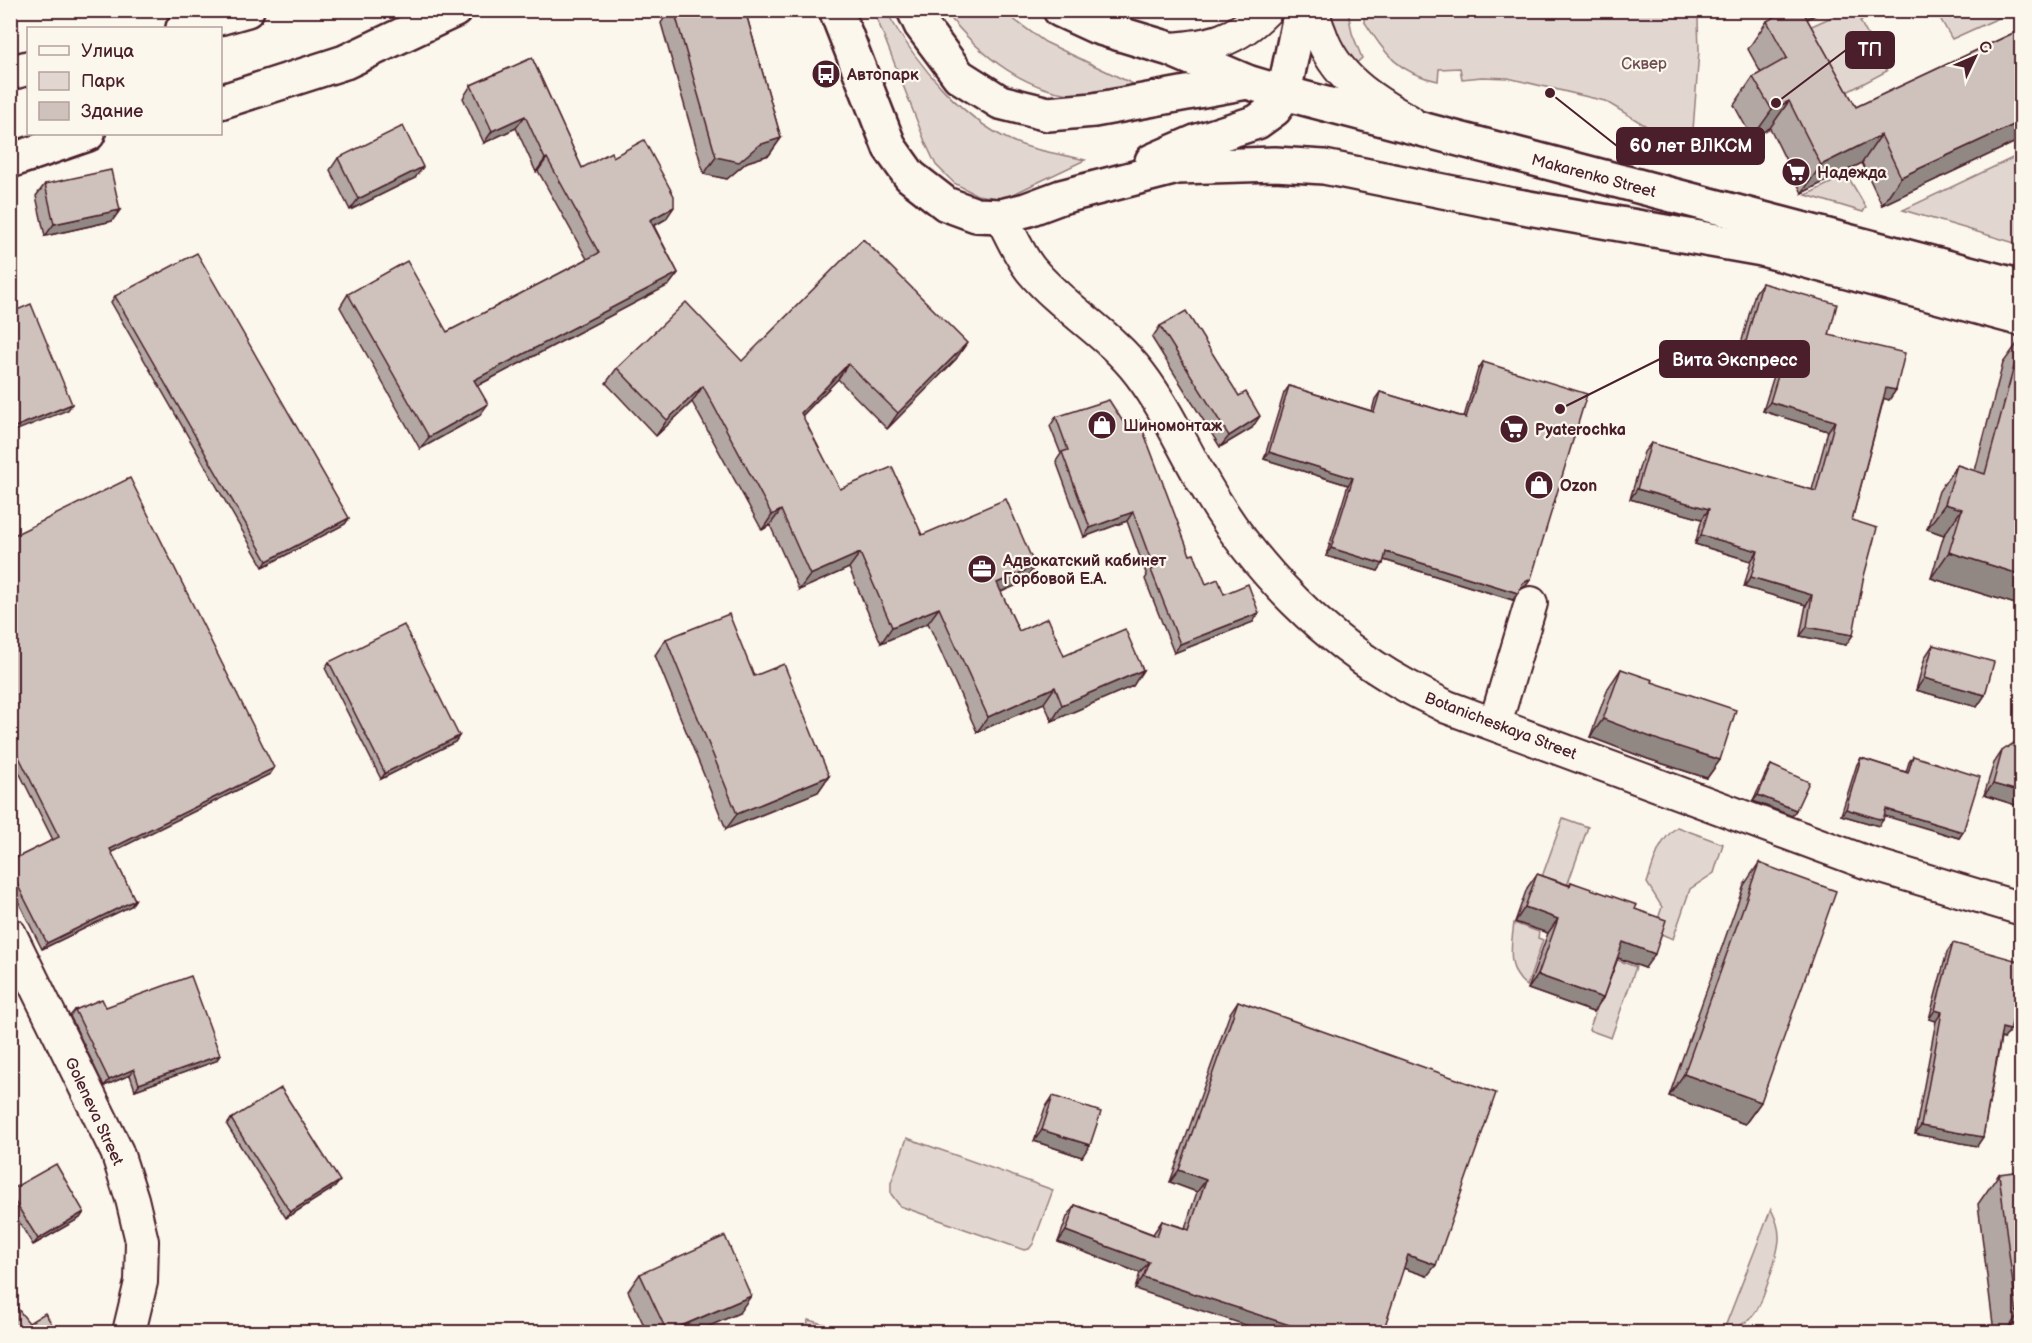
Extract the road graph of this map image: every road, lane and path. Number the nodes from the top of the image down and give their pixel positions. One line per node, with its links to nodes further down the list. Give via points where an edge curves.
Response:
1 (246, 10): 9 (street)
2 (455, 10): 15 (street, via 345,62)
3 (836, 10): 22 (street, via 890,148 909,176 946,204 976,215)
4 (914, 10): 13 (street, via 921,26 959,76 1000,102 1048,114 1094,110)
5 (1060, 10): 10 (street, Makarenko Street, via 1097,27)
6 (1266, 10): 10 (street, via 1229,39 1201,47)
7 (1301, 10): 14 (street)
8 (1314, 10): 16 (street, via 1325,50 1345,76 1377,104)
9 (186, 27)
10 (1170, 49): 13 (street, Makarenko Street)
11 (27, 68): 12 (street)
12 (10, 73)
13 (1247, 82): 14 (street, Makarenko Street)
14 (1284, 93): 16 (street, Makarenko Street); 21 (street, via 1275,109 1257,122 1154,159)
15 (222, 101)
16 (1428, 131): 23 (street, Makarenko Street)
17 (82, 135): 19 (street)
18 (83, 135): 20 (street)
19 (10, 151)
20 (10, 161)
21 (1132, 177): 22 (street); 24 (street, via 1177,166 1324,167 1762,249)
22 (1001, 216): 26 (street, Botanicheskaya Street, via 1031,270 1117,347 1139,373 1235,532 1292,598 1338,639 1402,684 1447,707)
23 (2022, 287)
24 (2022, 319)
25 (1531, 603): 26 (street)
26 (1495, 724): 27 (street, Botanicheskaya Street, via 1868,862)
27 (2022, 909)
28 (10, 934): 29 (street, Goleneva Street, via 117,1152 132,1199 142,1241 141,1282)
29 (129, 1332)

